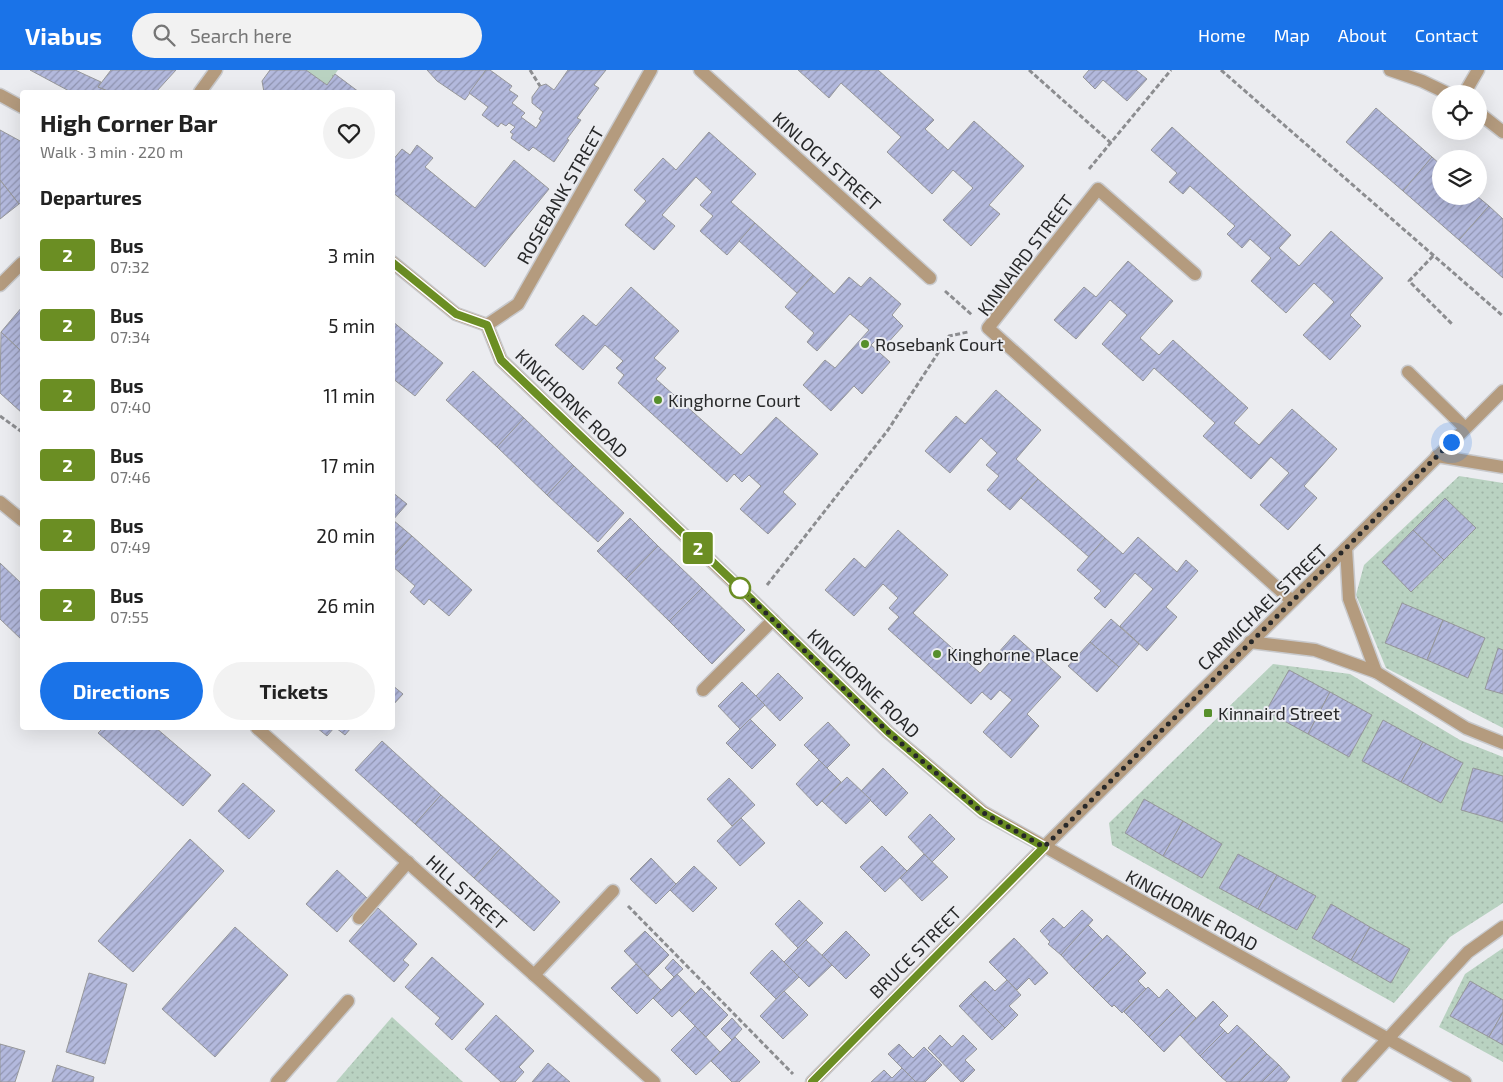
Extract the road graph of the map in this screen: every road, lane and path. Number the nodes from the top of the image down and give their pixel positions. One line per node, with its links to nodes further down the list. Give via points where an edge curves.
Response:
1 (216, 70): 13 (street)
2 (530, 70): 11 (path)
3 (651, 70): 27 (street, ROSEBANK STREET, via 518,304)
4 (700, 70): 24 (street, KINLOCH STREET)
5 (1029, 70): 18 (path)
6 (1172, 70): 18 (path)
7 (1221, 70): 20 (path)
8 (1390, 70): 12 (street)
9 (1478, 70): 10 (street)
10 (1469, 85)
11 (540, 86)
12 (1432, 86)
13 (201, 90)
14 (0, 95): 15 (street)
15 (20, 106)
16 (1487, 119): 17 (street)
17 (1503, 132)
18 (1111, 143): 19 (path, via 1083,176)
19 (1098, 188): 23 (street); 29 (street, KINNAIRD STREET)
20 (1433, 256): 26 (path); 28 (path, via 1409,281)
21 (395, 264): 27 (street, via 456,314)
22 (20, 265): 25 (street)
23 (1195, 274)
24 (930, 278): 29 (path)
25 (0, 286)
26 (1503, 316)
27 (487, 325): 41 (street, KINGHORNE ROAD, via 501,360)
28 (1454, 325)
29 (988, 328): 40 (street, KINNAIRD STREET); 41 (path, via 948,336 888,430)
30 (1408, 372): 33 (street)
31 (1503, 391): 33 (street, CARMICHAEL STREET)
32 (0, 416): 34 (path)
33 (1465, 428): 35 (street, CARMICHAEL STREET)
34 (20, 431)
35 (1437, 456): 36 (street); 39 (street, CARMICHAEL STREET)
36 (1503, 467)
37 (0, 502): 38 (street)
38 (20, 518)
39 (1346, 548): 40 (street, CARMICHAEL STREET); 44 (street, via 1349,599)
40 (1292, 601): 43 (street, CARMICHAEL STREET)
41 (754, 602): 42 (street, KINGHORNE ROAD)
42 (773, 620): 45 (street); 48 (street, KINGHORNE ROAD, via 888,732 982,812)
43 (1250, 642): 44 (street, via 1315,650); 48 (street, CARMICHAEL STREET)
44 (1376, 672): 47 (street, via 1466,728)
45 (703, 690)
46 (259, 730): 49 (street, HILL STREET)
47 (1503, 743)
48 (1044, 847): 55 (street, KINGHORNE ROAD); 59 (street, BRUCE STREET)
49 (408, 862): 51 (street); 53 (street, HILL STREET)
50 (612, 891): 53 (street); 56 (path)
51 (359, 918)
52 (1503, 927): 55 (street, via 1468,952)
53 (534, 975): 58 (street, HILL STREET)
54 (348, 1001): 57 (street)
55 (1388, 1039): 60 (street); 61 (street, KINGHORNE ROAD)
56 (794, 1075)
57 (277, 1082)
58 (654, 1082)
59 (812, 1082)
60 (1348, 1082)
61 (1465, 1082)

